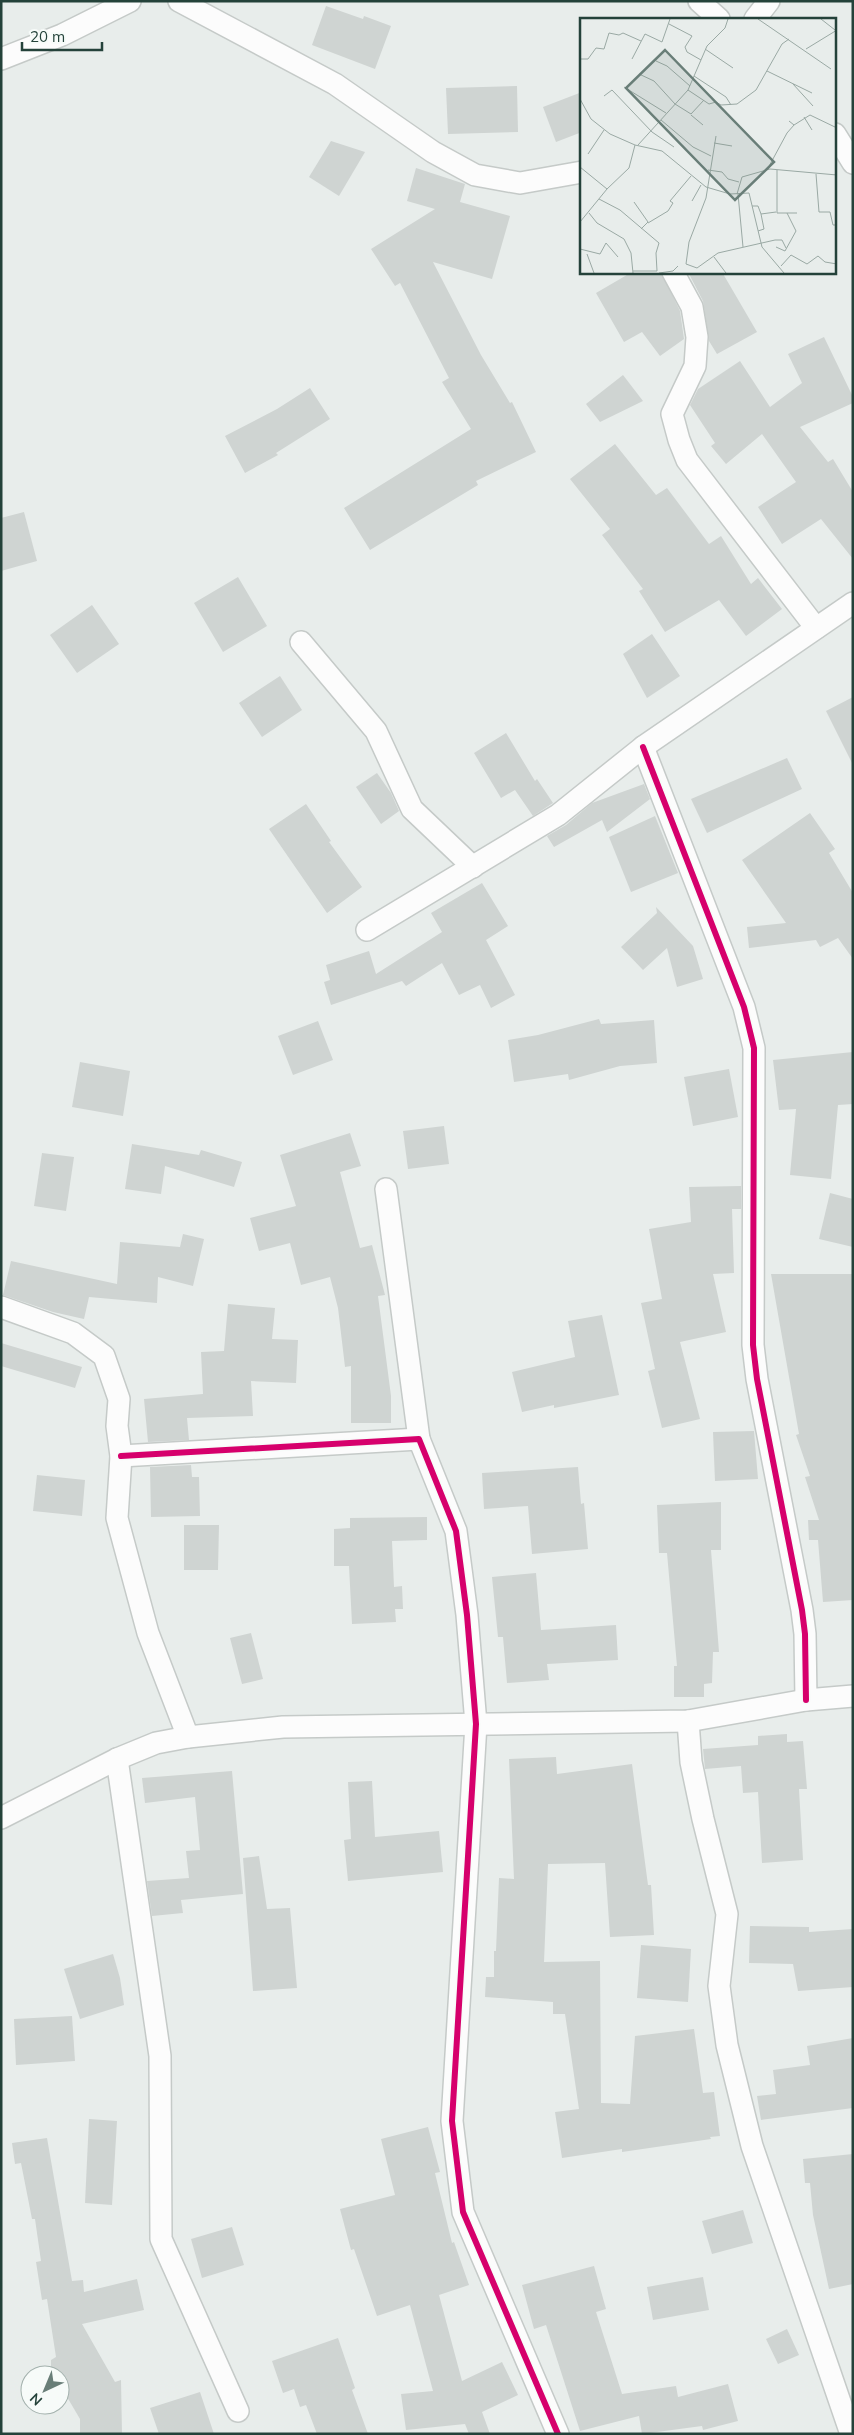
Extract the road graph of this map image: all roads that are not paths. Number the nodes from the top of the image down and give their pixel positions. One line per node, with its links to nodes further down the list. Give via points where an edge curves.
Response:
1 (130, 1): 7 (street, via 62,35)
2 (179, 1): 10 (street, via 335,84 433,152 476,175 520,183)
3 (698, 1): 5 (street)
4 (769, 1): 6 (street)
5 (718, 18)
6 (756, 18)
7 (1, 59)
8 (836, 136): 9 (street)
9 (853, 163)
10 (580, 172)
11 (674, 274): 13 (street, via 692,307 697,337 695,366 672,414 687,460)
12 (853, 603): 13 (street)
13 (816, 628): 15 (street)
14 (301, 642): 16 (street, via 376,731 412,809)
15 (643, 747): 16 (street, via 558,815); 23 (street, via 744,1007 754,1048 753,1345 802,1610)
16 (473, 867): 17 (street)
17 (367, 930)
18 (386, 1189): 20 (street)
19 (1, 1307): 21 (street, via 73,1333 104,1356 119,1399)
20 (419, 1438): 21 (street); 25 (street, via 456,1531)
21 (120, 1456): 26 (street, via 117,1518 148,1633)
22 (853, 1696): 23 (street)
23 (806, 1700): 24 (street)
24 (688, 1721): 25 (street); 31 (street, via 703,1820 727,1914 719,1986 727,2045 752,2146)
25 (476, 1724): 26 (street, via 283,1728); 30 (street, via 453,2130 463,2212)
26 (188, 1737): 27 (street, via 156,1744)
27 (117, 1760): 28 (street); 29 (street, via 160,2056 160,2239)
28 (1, 1818)
29 (238, 2411)
30 (558, 2434)
31 (851, 2434)

